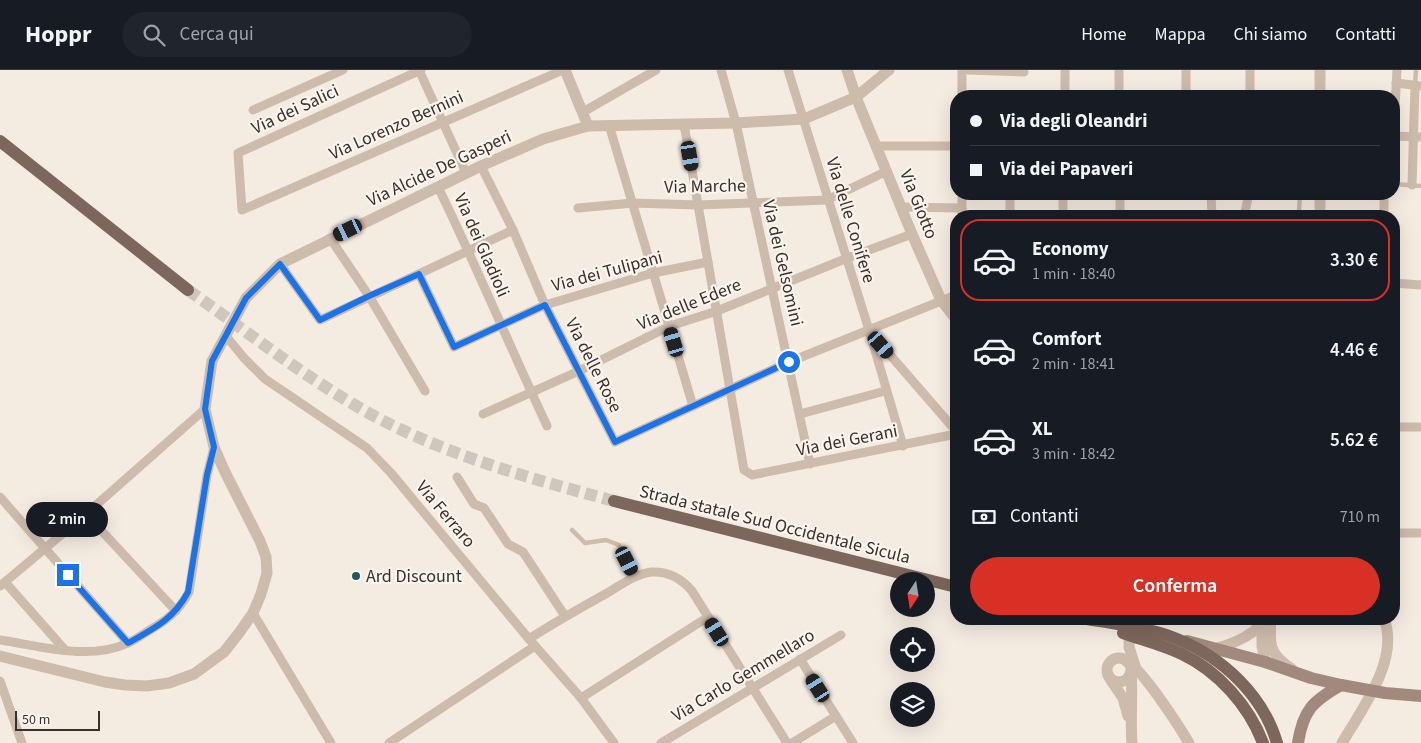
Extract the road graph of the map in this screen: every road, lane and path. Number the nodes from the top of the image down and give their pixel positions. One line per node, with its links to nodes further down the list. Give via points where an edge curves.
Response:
1 (343, 70): 29 (street)
2 (420, 70): 32 (street); 54 (street, Via dei Salici, via 238,153)
3 (564, 70): 30 (street); 32 (street, Via Lorenzo Bernini)
4 (656, 70): 30 (street)
5 (721, 70): 33 (street, Via dei Gelsomini)
6 (788, 70): 31 (street, Via delle Conifere)
7 (847, 70): 28 (street, Via Giotto)
8 (889, 70): 28 (street, Via Alcide De Gasperi)
9 (962, 70): 21 (street)
10 (968, 70): 18 (street)
11 (1065, 70): 22 (street)
12 (1119, 70): 23 (street)
13 (1186, 70): 24 (street)
14 (1250, 70): 25 (street)
15 (1320, 70): 26 (street)
16 (1397, 70): 19 (street)
17 (1416, 70): 20 (lane)
18 (1024, 72)
19 (1396, 84): 20 (street); 27 (street)
20 (1418, 86): 38 (street)
21 (962, 90)
22 (1065, 90)
23 (1119, 90)
24 (1186, 90)
25 (1250, 90)
26 (1320, 90)
27 (1396, 90)
28 (856, 97): 31 (street, Via Alcide De Gasperi); 40 (street, Via Giotto)
29 (253, 110)
30 (583, 112): 36 (street)
31 (804, 119): 33 (street, Via Alcide De Gasperi); 48 (street, Via delle Conifere)
32 (443, 122): 44 (street); 54 (street, Via Lorenzo Bernini)
33 (736, 123): 34 (street, Via Alcide De Gasperi); 49 (street, Via dei Gelsomini)
34 (684, 124): 35 (street, Via Alcide De Gasperi); 51 (street)
35 (609, 125): 36 (street, Via Alcide De Gasperi); 50 (street)
36 (588, 126): 42 (street, Via Alcide De Gasperi, via 543,139)
37 (1400, 136): 38 (street)
38 (1418, 137): 46 (street)
39 (0, 141): 68 (main road)
40 (876, 146): 41 (street); 43 (street, Via Giotto)
41 (950, 146)
42 (481, 166): 44 (street, Via Alcide De Gasperi); 56 (street, Via delle Rose)
43 (887, 172): 48 (street, Via Marche); 52 (street, Via Giotto)
44 (466, 173): 47 (street, Via Alcide De Gasperi)
45 (1400, 184): 46 (lane)
46 (1417, 185)
47 (438, 187): 58 (street, Via Alcide De Gasperi); 59 (street, Via dei Gladioli)
48 (827, 200): 49 (street, Via Marche); 60 (street, Via delle Conifere)
49 (753, 202): 51 (street, Via Marche); 67 (street, Via dei Gelsomini)
50 (632, 203): 51 (street, Via Marche); 53 (street, Via Marche); 63 (street)
51 (698, 205): 61 (street)
52 (901, 207): 55 (street); 57 (street, Via Giotto)
53 (578, 208)
54 (242, 210)
55 (950, 211)
56 (512, 230): 59 (street); 72 (street, Via delle Rose)
57 (912, 234): 60 (street, Via delle Edere); 71 (street, Via Giotto)
58 (330, 238): 62 (street, Via Alcide De Gasperi); 69 (street)
59 (469, 250): 64 (street); 76 (street, Via dei Gladioli)
60 (845, 259): 67 (street, Via delle Edere); 77 (street, Via delle Conifere)
61 (708, 262): 63 (street, Via dei Tulipani); 73 (street)
62 (280, 264): 69 (street, via 320,320); 78 (street, Via Alcide De Gasperi, via 246,298)
63 (653, 273): 72 (street, Via dei Tulipani); 75 (street)
64 (419, 274): 69 (street); 76 (street, Via dei Tulipani, via 454,347)
65 (1400, 283): 66 (street)
66 (1421, 285)
67 (772, 288): 73 (street, Via delle Edere); 79 (street, Via dei Gelsomini)
68 (188, 290)
69 (369, 296): 82 (street)
70 (950, 298): 71 (street)
71 (941, 300): 74 (street, Via Giotto); 77 (street)
72 (545, 305): 76 (street, Via dei Tulipani); 80 (street, Via delle Rose)
73 (717, 311): 75 (street, Via delle Edere); 81 (street)
74 (950, 311)
75 (670, 326): 80 (street, Via delle Edere); 85 (street)
76 (500, 327): 84 (street, Via dei Gladioli)
77 (869, 330): 79 (street); 83 (street, Via delle Conifere); 89 (street, Via delle Conifere)
78 (226, 336): 86 (street, Via Alcide De Gasperi, via 212,361); 122 (street, Via Ferraro, via 266,378 367,448)
79 (789, 362): 81 (street); 88 (street, Via dei Gelsomini)
80 (579, 371): 84 (street, Via delle Edere); 85 (street, Via delle Rose, via 615,442)
81 (730, 390): 85 (street); 96 (street, Via dei Gerani, via 744,470 752,475)
82 (425, 391)
83 (886, 391): 88 (street); 94 (street, Via delle Conifere)
84 (531, 392): 87 (street, Via delle Edere); 90 (street, Via dei Gladioli)
85 (693, 406)
86 (205, 409): 95 (street, Via Alcide De Gasperi); 100 (street)
87 (483, 414)
88 (800, 414): 96 (street, Via dei Gelsomini)
89 (950, 425)
90 (547, 426)
91 (1400, 426): 92 (street)
92 (1421, 427)
93 (950, 434): 94 (street, Via dei Gerani)
94 (903, 446): 96 (street, Via dei Gerani)
95 (214, 447): 108 (street, via 188,592); 109 (street, Via Alcide De Gasperi, via 266,557 267,573)
96 (810, 464)
97 (457, 477): 110 (street, via 474,504 484,508 508,544 523,552)
98 (0, 497): 104 (street)
99 (614, 502): 107 (main road, Strada statale Sud Occidentale Sicula)
100 (86, 514): 104 (street); 108 (street)
101 (572, 530): 105 (lane, via 585,543 606,540 619,545)
102 (1400, 533): 103 (street)
103 (1421, 533)
104 (45, 548): 106 (street); 123 (street)
105 (635, 577): 110 (street); 111 (street, via 651,572 683,581)
106 (2, 584): 126 (street)
107 (950, 586)
108 (176, 611): 123 (street, via 166,621)
109 (252, 613): 127 (street, Via Alcide De Gasperi, via 224,652 194,674 169,683 140,686 105,682); 143 (street)
110 (565, 616): 122 (street)
111 (708, 617): 135 (street); 138 (street)
112 (1097, 625): 152 (main road, via 1166,647 1202,667 1233,693)
113 (1115, 625): 120 (main road)
114 (1130, 625): 124 (street)
115 (1260, 625): 125 (street, via 1233,644)
116 (1265, 625): 129 (street, via 1262,646)
117 (1267, 625): 131 (street, via 1271,648 1278,659)
118 (1386, 625): 155 (street, via 1387,650 1379,678)
119 (841, 635): 128 (street, Via Carlo Gemmellaro)
120 (1175, 638): 125 (main road); 153 (main road, via 1210,656 1241,682 1261,709)
121 (0, 640): 126 (street)
122 (532, 642): 138 (street, Via Ferraro); 144 (street)
123 (128, 643): 126 (street, via 108,649)
124 (1129, 647): 130 (street); 130 (street, via 1126,652)
125 (1217, 648): 129 (main road)
126 (65, 650)
127 (0, 656)
128 (800, 659): 135 (street, Via Carlo Gemmellaro); 140 (street)
129 (1265, 662): 131 (main road)
130 (1128, 670): 132 (street, via 1116,682); 132 (street, via 1114,659 1106,672); 136 (street); 136 (street, via 1140,684); 139 (street)
131 (1297, 673): 134 (main road)
132 (1110, 678): 141 (street, via 1123,698)
133 (0, 681): 142 (street)
134 (1341, 686): 137 (main road); 154 (main road, via 1318,698 1310,708)
135 (752, 688): 146 (street, Via Carlo Gemmellaro); 147 (street)
136 (1153, 692): 139 (street, via 1138,692); 151 (street)
137 (1420, 697)
138 (581, 698): 145 (street, Via Ferraro)
139 (1132, 698): 141 (street)
140 (836, 716): 148 (street); 149 (street)
141 (1130, 725): 150 (street)
142 (22, 743)
143 (331, 743)
144 (389, 743)
145 (614, 743)
146 (661, 743)
147 (787, 743)
148 (792, 743)
149 (853, 743)
150 (1132, 743)
151 (1189, 743)
152 (1263, 743)
153 (1277, 743)
154 (1298, 743)
155 (1342, 743)

